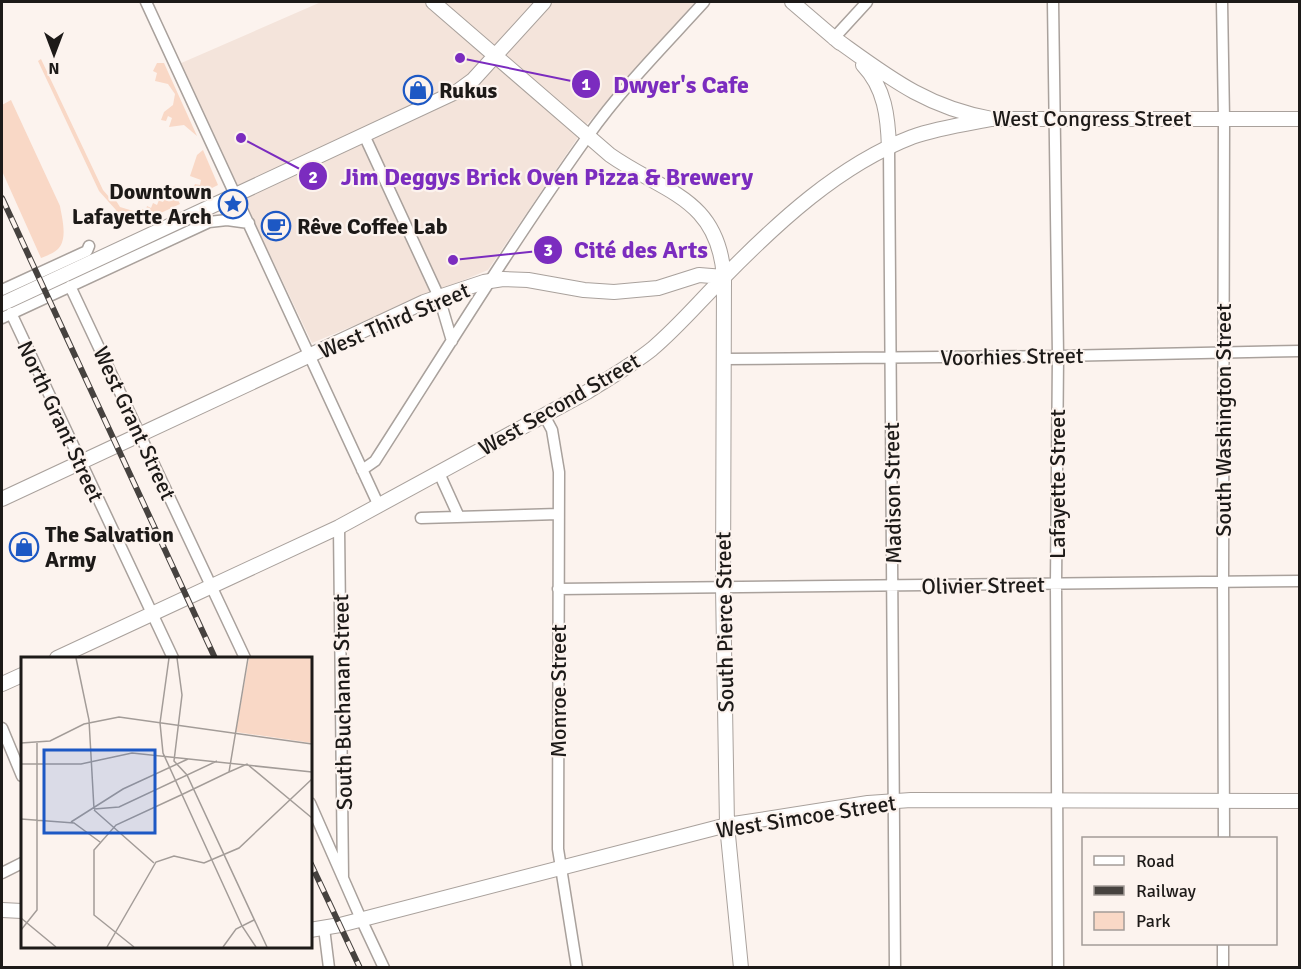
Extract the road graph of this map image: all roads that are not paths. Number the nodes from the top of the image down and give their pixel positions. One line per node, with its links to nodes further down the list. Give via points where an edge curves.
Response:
1 (146, 2): 18 (street)
2 (433, 2): 10 (street, South Pierce Street)
3 (544, 2): 10 (street)
4 (704, 2): 16 (street)
5 (792, 2): 9 (street)
6 (867, 2): 9 (street)
7 (1053, 2): 12 (street, Lafayette Street)
8 (1222, 2): 13 (street, South Washington Street)
9 (834, 38): 11 (street, West Congress Street, via 930,101); 17 (street, Madison Street, via 874,80 887,112)
10 (495, 56): 15 (street, via 463,88); 16 (street, South Pierce Street)
11 (992, 119): 12 (street, West Congress Street); 17 (street, West Second Street, via 926,133)
12 (1054, 119): 13 (street, West Congress Street); 31 (street, Lafayette Street)
13 (1224, 119): 14 (street, West Congress Street); 29 (street, South Washington Street)
14 (1299, 119)
15 (364, 135): 18 (street); 25 (street)
16 (588, 135): 21 (street, South Pierce Street, via 610,155 676,192 700,213 720,252); 22 (street)
17 (889, 148): 21 (street, West Second Street, via 849,169 800,206); 32 (street, Madison Street)
18 (237, 195): 19 (street); 26 (street)
19 (249, 223): 23 (street, via 209,222); 30 (street)
20 (89, 246): 24 (street, via 87,251)
21 (724, 277): 22 (street, West Third Street, via 699,275 658,288 614,292 515,278); 33 (street, South Pierce Street); 34 (street, West Second Street, via 643,356)
22 (491, 280): 25 (street, West Third Street); 27 (street)
23 (70, 286): 26 (street); 35 (street, West Grant Street)
24 (2, 290)
25 (438, 297): 27 (street); 30 (street, West Third Street)
26 (5, 312): 36 (street, North Grant Street)
27 (452, 341): 37 (street, via 375,461)
28 (1299, 351): 29 (street, Voorhies Street)
29 (1224, 352): 31 (street, Voorhies Street); 45 (street, South Washington Street)
30 (308, 356): 35 (street, West Third Street); 37 (street)
31 (1058, 356): 32 (street, Voorhies Street); 47 (street, Lafayette Street)
32 (891, 358): 33 (street, Voorhies Street); 49 (street, Madison Street)
33 (724, 359): 50 (street, South Pierce Street)
34 (544, 415): 38 (street, West Second Street); 41 (street, Monroe Street, via 557,454)
35 (140, 435): 36 (street, West Third Street); 48 (street, West Grant Street)
36 (80, 462): 39 (street, West Third Street); 52 (street, North Grant Street)
37 (362, 470): 40 (street)
38 (439, 473): 40 (street, West Second Street); 42 (street)
39 (2, 499)
40 (379, 506): 44 (street, West Second Street)
41 (558, 514): 42 (street); 51 (street, Monroe Street)
42 (459, 517): 43 (street)
43 (421, 518)
44 (339, 527): 48 (street, West Second Street); 70 (street, South Buchanan Street)
45 (1223, 582): 46 (street, Olivier Street); 47 (street, Olivier Street); 62 (street, South Washington Street)
46 (1299, 582)
47 (1056, 584): 49 (street, Olivier Street); 60 (street, Lafayette Street)
48 (213, 586): 52 (street, West Second Street); 55 (street, West Grant Street)
49 (893, 586): 50 (street, Olivier Street); 61 (street, Madison Street)
50 (723, 587): 51 (street, Olivier Street); 65 (street, South Pierce Street)
51 (558, 589): 68 (street, Monroe Street)
52 (152, 614): 53 (street, West Second Street); 54 (street, North Grant Street)
53 (59, 657)
54 (173, 657)
55 (245, 657)
56 (21, 675): 57 (street)
57 (2, 684)
58 (2, 728): 59 (street)
59 (21, 775)
60 (1056, 800): 61 (street, West Simcoe Street); 62 (street, West Simcoe Street); 81 (street, Lafayette Street)
61 (892, 801): 65 (street, West Simcoe Street); 80 (street, Madison Street)
62 (1225, 801): 63 (street, West Simcoe Street); 66 (street, South Washington Street)
63 (1299, 801)
64 (312, 808): 70 (street)
65 (727, 825): 68 (street, West Simcoe Street); 79 (street, South Pierce Street)
66 (1224, 837)
67 (21, 864): 69 (street)
68 (560, 868): 73 (street, West Simcoe Street); 78 (street, Monroe Street)
69 (2, 873)
70 (343, 878): 73 (street)
71 (2, 910): 72 (street)
72 (21, 911)
73 (361, 919): 74 (street, West Simcoe Street); 77 (street)
74 (317, 929): 76 (street)
75 (1223, 945): 82 (street)
76 (329, 968)
77 (384, 968)
78 (577, 968)
79 (741, 968)
80 (895, 968)
81 (1058, 968)
82 (1223, 968)

